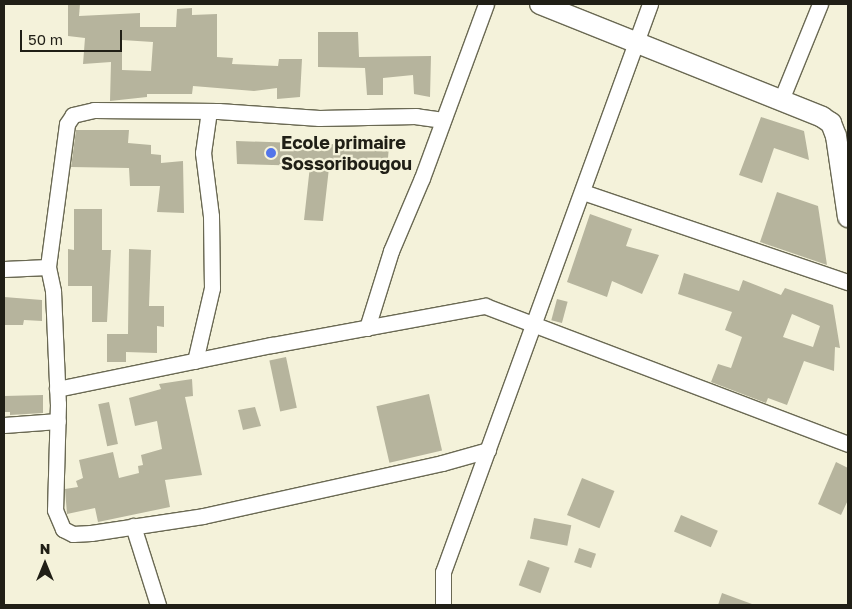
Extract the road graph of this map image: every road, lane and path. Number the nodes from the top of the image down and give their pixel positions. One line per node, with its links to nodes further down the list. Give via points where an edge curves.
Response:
1 (486, 4): 8 (street)
2 (540, 4): 5 (street)
3 (650, 4): 5 (street)
4 (820, 4): 6 (street)
5 (639, 43): 6 (street); 9 (street)
6 (781, 100): 10 (street, via 831,123 836,136)
7 (209, 111): 8 (street, via 319,118 416,116); 11 (street, via 94,110 73,115 67,124); 16 (street, via 203,153 211,216 212,288)
8 (443, 120): 15 (street, via 391,251)
9 (583, 192): 13 (street); 14 (street)
10 (848, 218)
11 (48, 267): 12 (street); 17 (street, via 54,291)
12 (4, 269)
13 (848, 282)
14 (534, 327): 15 (street, via 499,310 475,306); 20 (street); 21 (street)
15 (367, 328): 16 (street)
16 (195, 362): 17 (street)
17 (57, 389): 18 (street)
18 (58, 422): 19 (street); 22 (street, via 57,522 73,534)
19 (4, 424)
20 (848, 444)
21 (488, 450): 22 (street, via 213,514); 24 (street, via 443,572)
22 (133, 526): 23 (street)
23 (158, 605)
24 (443, 605)

